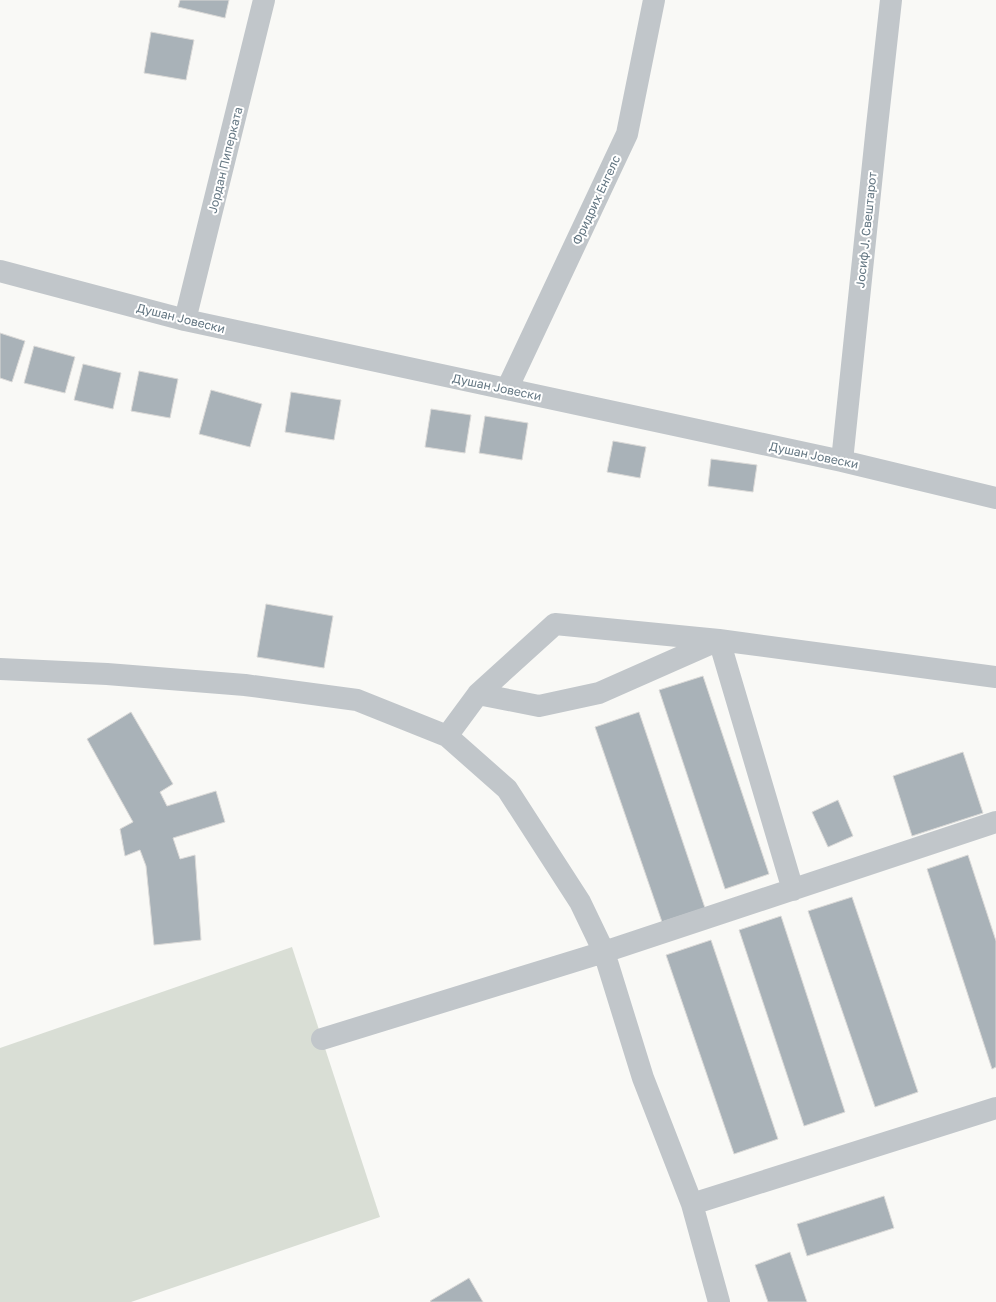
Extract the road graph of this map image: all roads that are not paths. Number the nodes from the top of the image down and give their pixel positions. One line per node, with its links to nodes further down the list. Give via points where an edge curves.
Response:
1 (264, 0): 5 (street, Јордан Пиперката)
2 (654, 0): 6 (street, Фридрих Енгелс, via 628,134)
3 (891, 0): 7 (street, Јосиф Ј. Свештарот)
4 (0, 271): 5 (street, Душан Јовески)
5 (185, 320): 6 (street, Душан Јовески)
6 (507, 389): 7 (street, Душан Јовески)
7 (842, 461): 8 (street, Душан Јовески)
8 (996, 498)
9 (719, 640): 11 (street); 12 (street, via 599,693 538,706); 12 (street, via 555,624); 15 (street)
10 (0, 669): 13 (street, via 245,685 357,700)
11 (996, 677)
12 (478, 694): 13 (street)
13 (447, 736): 16 (street, via 507,789 580,902)
14 (996, 822): 15 (street)
15 (793, 890): 16 (street)
16 (604, 952): 17 (street); 19 (street, via 643,1078)
17 (322, 1039)
18 (996, 1108): 19 (street)
19 (692, 1204): 20 (street)
20 (719, 1302)

